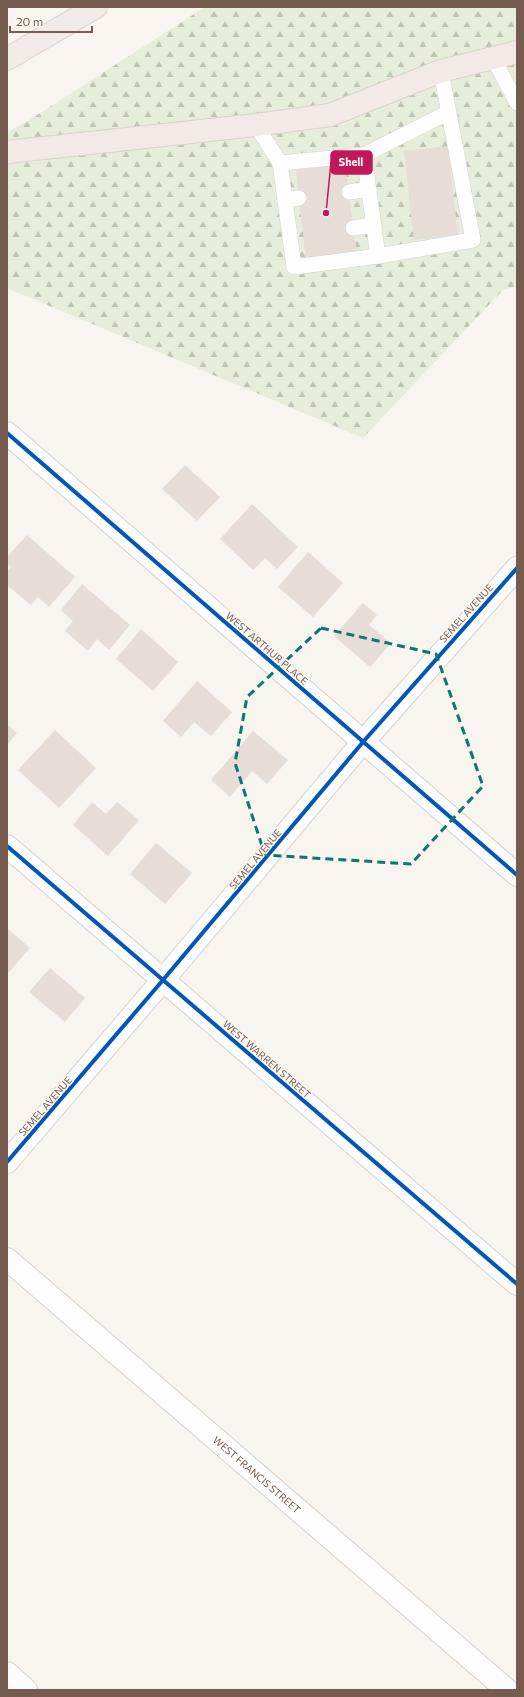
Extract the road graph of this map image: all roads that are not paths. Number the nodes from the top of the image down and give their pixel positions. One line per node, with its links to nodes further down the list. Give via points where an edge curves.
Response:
1 (96, 7): 4 (highway)
2 (517, 52): 3 (highway)
3 (493, 58): 5 (highway); 6 (lane)
4 (7, 59)
5 (441, 71): 7 (lane); 8 (highway, via 330,115)
6 (517, 103)
7 (449, 112): 10 (lane); 16 (lane, via 473,240)
8 (256, 125): 9 (highway); 11 (lane)
9 (7, 152)
10 (364, 155): 11 (lane); 12 (lane)
11 (280, 163): 16 (lane, via 292,199 296,234 294,267)
12 (369, 189): 13 (lane); 14 (lane)
13 (349, 192)
14 (374, 225): 15 (lane); 16 (lane)
15 (353, 228)
16 (378, 256)
17 (7, 433): 19 (street, WEST ARTHUR PLACE)
18 (517, 568): 19 (street, SEMEL AVENUE)
19 (363, 742): 21 (street, WEST ARTHUR PLACE); 22 (street, SEMEL AVENUE)
20 (7, 846): 22 (street, WEST WARREN STREET)
21 (517, 875)
22 (164, 980): 23 (street, SEMEL AVENUE); 25 (street, WEST WARREN STREET)
23 (7, 1162)
24 (7, 1259): 28 (street, WEST FRANCIS STREET)
25 (517, 1284)
26 (7, 1673): 27 (street)
27 (26, 1690)
28 (508, 1690)

